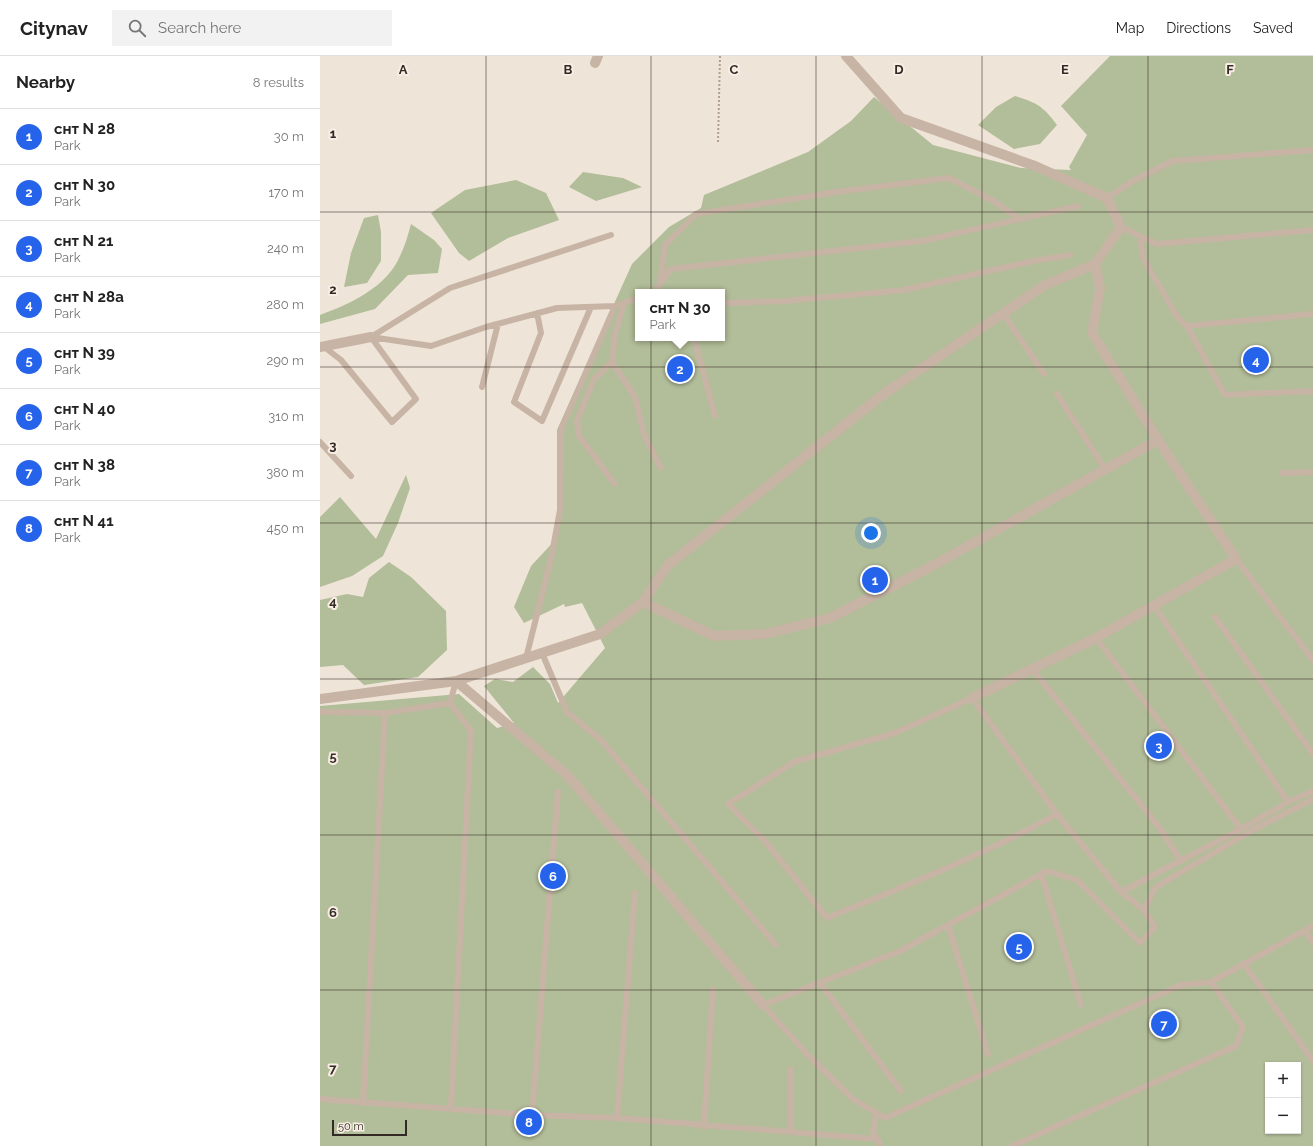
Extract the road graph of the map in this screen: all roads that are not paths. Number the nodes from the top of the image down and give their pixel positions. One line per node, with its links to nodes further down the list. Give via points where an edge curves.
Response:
1 (846, 56): 3 (street, via 901,118 1035,166)
2 (1313, 150): 3 (lane, via 1173,161 1133,181)
3 (1107, 198): 6 (street)
4 (1078, 206): 5 (lane)
5 (1018, 218): 12 (lane, via 922,241 671,269); 12 (lane, via 992,200 949,178 843,191 696,214 665,245)
6 (1121, 227): 9 (lane); 11 (street)
7 (1313, 230): 9 (lane, via 1157,244)
8 (611, 235): 24 (lane, via 450,288)
9 (1140, 236): 23 (lane, via 1143,258 1178,318)
10 (1070, 256): 16 (lane, via 1033,261 904,290 785,301)
11 (1095, 264): 20 (street, via 1045,285); 33 (street, via 1100,288 1092,333)
12 (660, 284): 13 (lane)
13 (656, 289)
14 (635, 299): 15 (lane)
15 (624, 303): 17 (lane); 27 (lane, via 615,335)
16 (725, 303)
17 (615, 306): 18 (lane); 47 (lane, via 561,429 560,510 551,559)
18 (591, 307): 19 (lane, via 557,308); 19 (lane, via 542,421 514,402 541,333)
19 (537, 313): 22 (lane)
20 (1003, 313): 28 (lane); 42 (street, via 885,393 674,560)
21 (1313, 314): 23 (lane)
22 (498, 324): 24 (lane, via 431,346); 29 (lane)
23 (1187, 326): 30 (lane, via 1225,395)
24 (371, 337): 26 (street); 26 (lane, via 416,399 392,422 341,360)
25 (695, 341): 32 (lane)
26 (322, 346)
27 (612, 362): 35 (lane, via 634,397 644,435); 40 (lane, via 594,380 577,421 579,436)
28 (1044, 374)
29 (482, 387)
30 (1313, 391)
31 (1057, 394): 36 (lane)
32 (714, 416)
33 (1158, 440): 36 (street); 41 (street)
34 (320, 442): 39 (lane)
35 (661, 468)
36 (1105, 469): 42 (street, via 934,565 830,618 764,634 714,636)
37 (1313, 472): 38 (lane)
38 (1282, 473)
39 (351, 476)
40 (615, 484)
41 (1236, 559): 43 (street); 48 (lane)
42 (643, 602): 46 (street, via 600,634)
43 (1154, 606): 45 (street); 60 (lane)
44 (1215, 617): 56 (lane)
45 (1096, 638): 49 (street); 62 (lane)
46 (542, 653): 47 (street); 72 (lane, via 567,712 600,739)
47 (526, 658): 50 (street)
48 (1313, 660)
49 (1033, 670): 51 (street); 63 (lane, via 1159,827)
50 (456, 681): 52 (street); 53 (lane); 77 (street, via 567,775)
51 (972, 698): 61 (lane); 61 (lane, via 895,733 794,762 728,804 765,841 826,918 942,870)
52 (320, 699)
53 (450, 703): 55 (lane); 85 (lane, via 471,731)
54 (320, 712): 55 (lane)
55 (385, 713): 84 (lane)
56 (1313, 754)
57 (1313, 791): 60 (lane)
58 (558, 792): 87 (lane)
59 (1313, 799): 67 (lane, via 1251,831 1156,887)
60 (1288, 802): 62 (lane)
61 (1058, 814): 65 (lane)
62 (1241, 829): 63 (lane)
63 (1180, 861): 65 (lane)
64 (1041, 873): 67 (lane, via 1046,871 1077,880 1140,943 1155,927); 68 (lane); 78 (lane)
65 (1121, 892): 67 (lane)
66 (634, 893): 88 (lane)
67 (1144, 910)
68 (948, 925): 74 (lane, via 900,951); 79 (lane)
69 (1313, 926): 70 (lane)
70 (1305, 931): 71 (lane); 73 (lane)
71 (1313, 942)
72 (776, 946)
73 (1244, 964): 75 (lane); 80 (lane)
74 (820, 982): 77 (lane); 82 (lane)
75 (1211, 982): 86 (lane, via 1180,985 885,1118); 93 (lane, via 1243,1027 1236,1046)
76 (713, 989): 89 (lane)
77 (763, 1005): 86 (lane, via 807,1054 853,1099)
78 (1080, 1005)
79 (988, 1054)
80 (1313, 1061)
81 (791, 1070): 90 (lane)
82 (901, 1091)
83 (320, 1099): 84 (lane)
84 (362, 1103): 85 (lane)
85 (451, 1108): 87 (lane)
86 (876, 1113): 91 (lane, via 873,1131)
87 (532, 1115): 88 (lane)
88 (617, 1118): 89 (lane)
89 (704, 1127): 90 (lane)
90 (791, 1132): 91 (lane)
91 (876, 1139): 92 (lane)
92 (881, 1146)
93 (1012, 1146)

